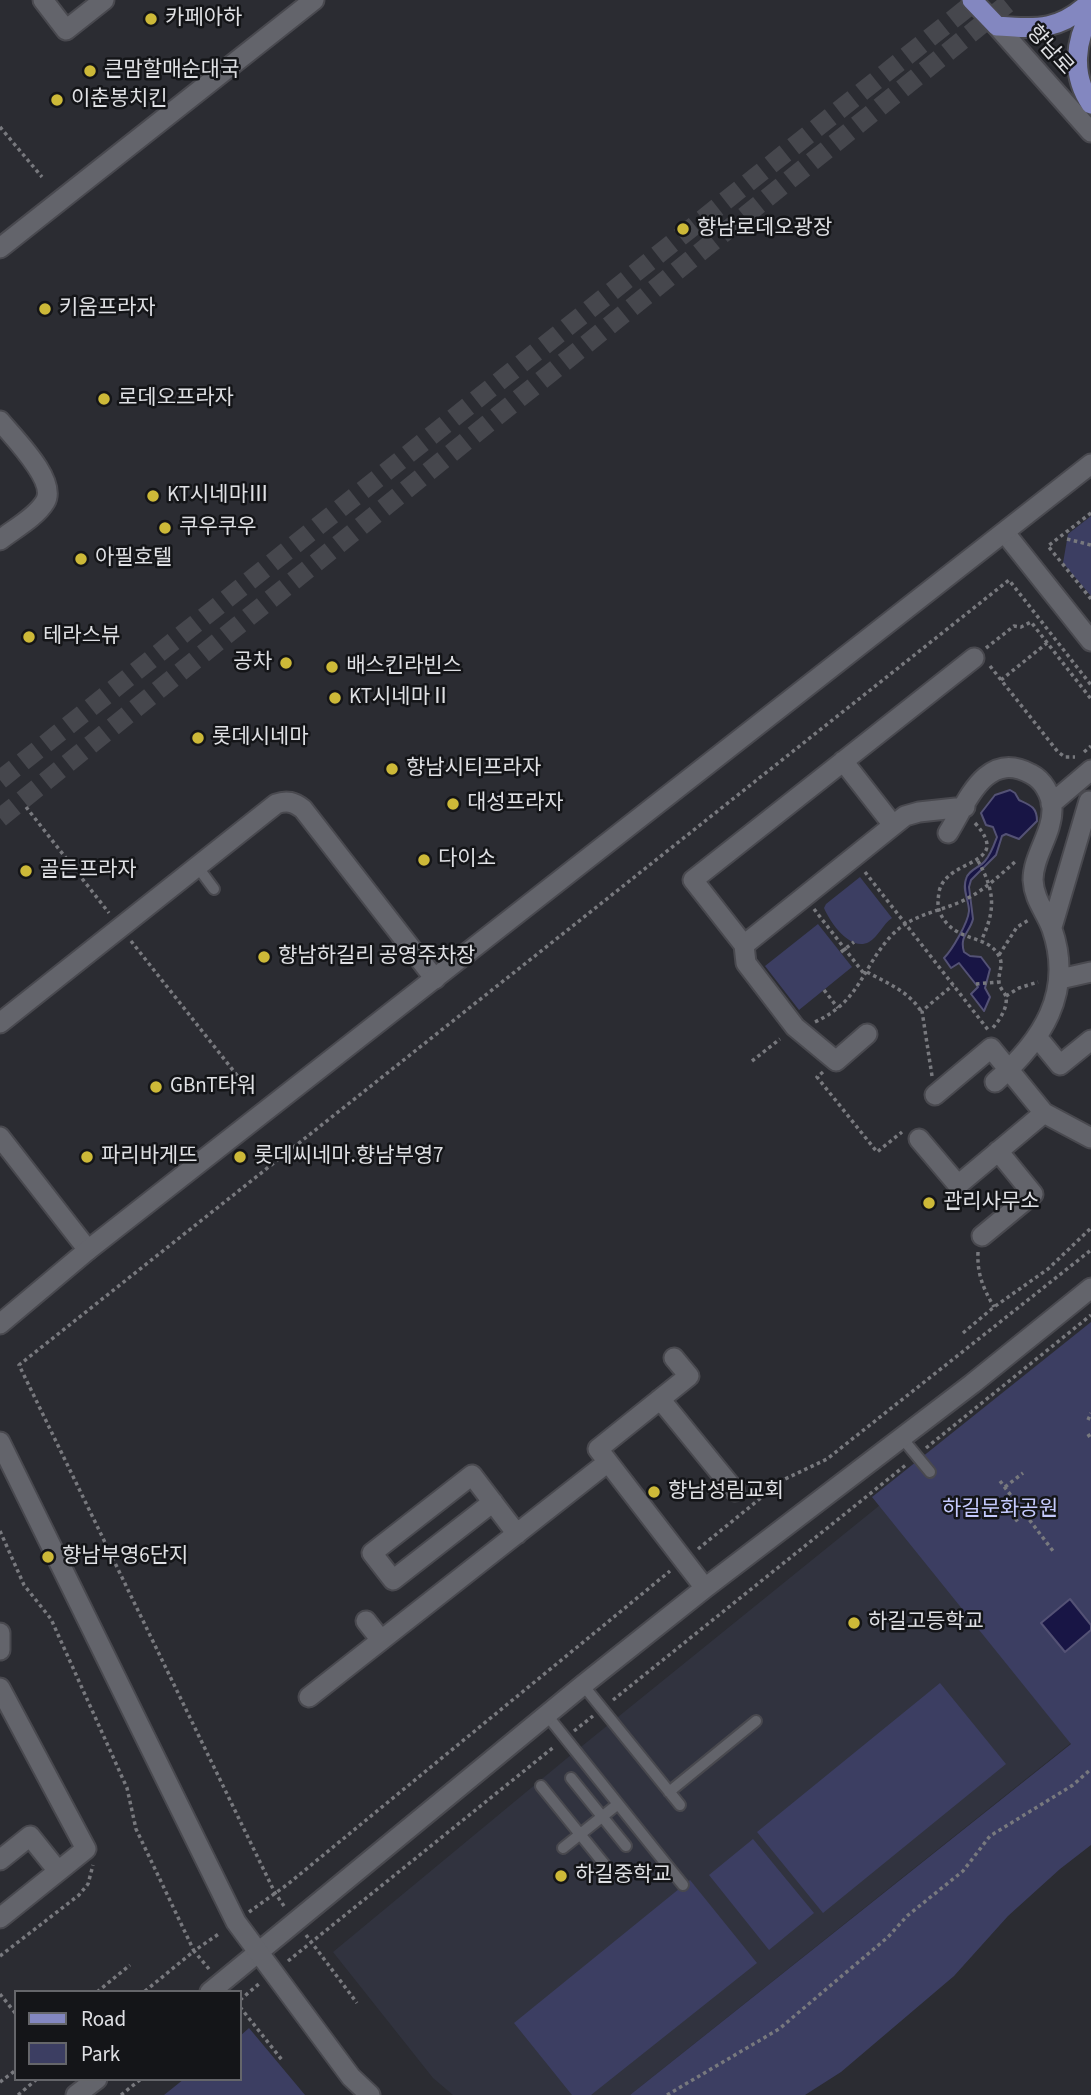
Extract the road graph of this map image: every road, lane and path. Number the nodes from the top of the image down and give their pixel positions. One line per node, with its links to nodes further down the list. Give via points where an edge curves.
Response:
1 (43, 0): 2 (street, via 66,30)
2 (104, 0)
3 (314, 0): 12 (street)
4 (1091, 1): 7 (main road, via 1064,22 1049,27)
5 (980, 3): 7 (main road, 향남로)
6 (1091, 12): 8 (main road, via 1079,35 1077,52 1078,73)
7 (997, 26): 10 (street, 향남로)
8 (1091, 104)
9 (0, 127): 11 (path)
10 (1091, 132)
11 (42, 177)
12 (0, 248)
13 (0, 421): 18 (street, via 44,476 49,491 40,508)
14 (1091, 464): 16 (street)
15 (1091, 513): 20 (path, via 1048,546)
16 (1005, 533): 21 (street); 55 (street)
17 (1067, 539): 19 (path)
18 (0, 540)
19 (1091, 545)
20 (1091, 599)
21 (1091, 641)
22 (1047, 643): 23 (path, via 1031,622 1014,626); 24 (path); 26 (path)
23 (980, 658): 24 (path); 28 (street)
24 (1001, 680): 27 (path, via 1058,752 1079,757)
25 (1091, 685): 138 (path, via 1009,580 19,1365)
26 (1091, 699)
27 (1091, 746)
28 (843, 761): 34 (street); 49 (street, via 692,880)
29 (1091, 770): 31 (street)
30 (1089, 801): 44 (street)
31 (1051, 804): 33 (street, via 1044,785 1034,775 1007,768 982,778); 44 (street, via 1050,825 1033,879)
32 (26, 807): 46 (path)
33 (964, 809): 34 (street, via 919,812); 35 (street); 37 (path, via 986,842)
34 (893, 825): 36 (street)
35 (948, 833)
36 (854, 857): 42 (street); 45 (path)
37 (978, 861): 40 (path); 43 (path, via 955,869 946,878 940,887)
38 (197, 866): 41 (lane); 46 (street); 55 (street, via 276,804 297,804)
39 (1019, 871): 40 (path, via 1020,858)
40 (990, 883): 43 (path, via 960,902); 47 (path, via 992,911)
41 (214, 889)
42 (804, 897): 49 (street); 50 (path)
43 (938, 909): 45 (path); 47 (path, via 955,932)
44 (1036, 920): 52 (path, via 1017,927); 56 (street, via 1058,950)
45 (906, 924): 54 (path, via 879,951); 59 (path)
46 (120, 928): 65 (street); 76 (path)
47 (981, 941): 52 (path)
48 (853, 942): 50 (path)
49 (744, 945): 66 (street, via 746,963)
50 (845, 949): 51 (path); 54 (path)
51 (841, 953)
52 (999, 954): 57 (path)
53 (1091, 972): 56 (street)
54 (866, 973): 63 (path); 64 (path, via 903,991)
55 (435, 979): 85 (street)
56 (1060, 979): 69 (street)
57 (999, 982): 58 (path); 62 (path)
58 (976, 984)
59 (953, 985): 64 (path); 67 (path)
60 (824, 990): 63 (path)
61 (1041, 990): 62 (path, via 1042,983 1034,982)
62 (1006, 996): 67 (path, via 1004,1010)
63 (838, 1009): 66 (path)
64 (922, 1011): 77 (path)
65 (0, 1023)
66 (795, 1027): 74 (street)
67 (990, 1032): 70 (path)
68 (867, 1034): 74 (street)
69 (1037, 1038): 71 (street, via 1060,1065); 75 (street)
70 (995, 1039)
71 (1091, 1040)
72 (765, 1051): 73 (path)
73 (752, 1061)
74 (836, 1061): 79 (path, via 817,1077 877,1152)
75 (1002, 1076): 77 (street, via 991,1048); 78 (street)
76 (247, 1088)
77 (935, 1095)
78 (1044, 1113): 81 (street); 82 (street)
79 (914, 1132): 82 (street, via 958,1185)
80 (0, 1138): 85 (street)
81 (1091, 1138)
82 (998, 1151): 84 (street, via 1037,1199)
83 (1091, 1228): 87 (path, via 1048,1269)
84 (982, 1237): 87 (path, via 977,1266)
85 (88, 1250): 89 (street)
86 (1091, 1288): 95 (street)
87 (993, 1307): 90 (path)
88 (1091, 1315): 97 (path)
89 (0, 1324)
90 (963, 1333)
91 (674, 1358): 92 (street, via 689,1376)
92 (660, 1399): 98 (street, via 598,1449); 103 (street)
93 (1091, 1413): 94 (path)
94 (1088, 1420)
95 (902, 1438): 97 (lane); 110 (street)
96 (0, 1442): 147 (street, via 236,1922)
97 (916, 1455): 99 (lane); 118 (path)
98 (608, 1462): 108 (street); 110 (street)
99 (930, 1472)
100 (1023, 1473): 102 (path)
101 (1000, 1480): 102 (path)
102 (1005, 1488): 105 (path)
103 (735, 1491)
104 (493, 1503): 104 (street, via 472,1475 372,1553 393,1580); 108 (street)
105 (1025, 1514): 106 (path); 109 (path)
106 (1015, 1521)
107 (0, 1531): 146 (path, via 24,1586 51,1619 127,1788 136,1829)
108 (517, 1534): 113 (street)
109 (1053, 1551)
110 (705, 1588): 115 (street)
111 (366, 1621): 113 (street)
112 (0, 1633): 114 (street)
113 (381, 1640): 117 (street)
114 (0, 1650)
115 (583, 1685): 118 (lane); 119 (street)
116 (0, 1688): 120 (street)
117 (309, 1697)
118 (602, 1709): 122 (path); 126 (lane)
119 (546, 1714): 122 (lane); 147 (street)
120 (6, 1715): 133 (street)
121 (756, 1721): 126 (lane)
122 (565, 1738): 127 (lane); 143 (path)
123 (1091, 1769): 166 (path, via 990,1836 962,1871 779,2029)
124 (571, 1778): 129 (lane)
125 (541, 1786): 130 (lane)
126 (669, 1792): 128 (lane)
127 (618, 1804): 129 (lane); 137 (lane)
128 (680, 1805)
129 (603, 1817): 130 (lane); 131 (lane)
130 (580, 1835): 132 (lane); 135 (lane)
131 (626, 1846)
132 (563, 1848)
133 (86, 1849): 136 (street); 148 (path, via 94,1870 88,1884)
134 (0, 1860): 136 (street, via 30,1836)
135 (605, 1865)
136 (58, 1871): 141 (street)
137 (683, 1885)
138 (275, 1893): 139 (path); 140 (path)
139 (266, 1899)
140 (279, 1899)
141 (0, 1918)
142 (307, 1937): 143 (path)
143 (312, 1942): 145 (path); 155 (path)
144 (201, 1946): 146 (path)
145 (303, 1949)
146 (194, 1951): 149 (path); 152 (path)
147 (257, 1952): 153 (street); 165 (street, via 351,2077)
148 (0, 1956)
149 (199, 1956)
150 (130, 1965): 151 (path)
151 (99, 1990)
152 (147, 1990)
153 (211, 1990)
154 (0, 1994): 157 (path)
155 (357, 2003)
156 (242, 2010): 158 (path)
157 (14, 2012)
158 (282, 2060)
159 (35, 2081): 162 (path)
160 (94, 2081): 163 (street)
161 (138, 2081): 164 (path)
162 (18, 2095)
163 (76, 2095)
164 (121, 2095)
165 (370, 2095)
166 (667, 2095)

